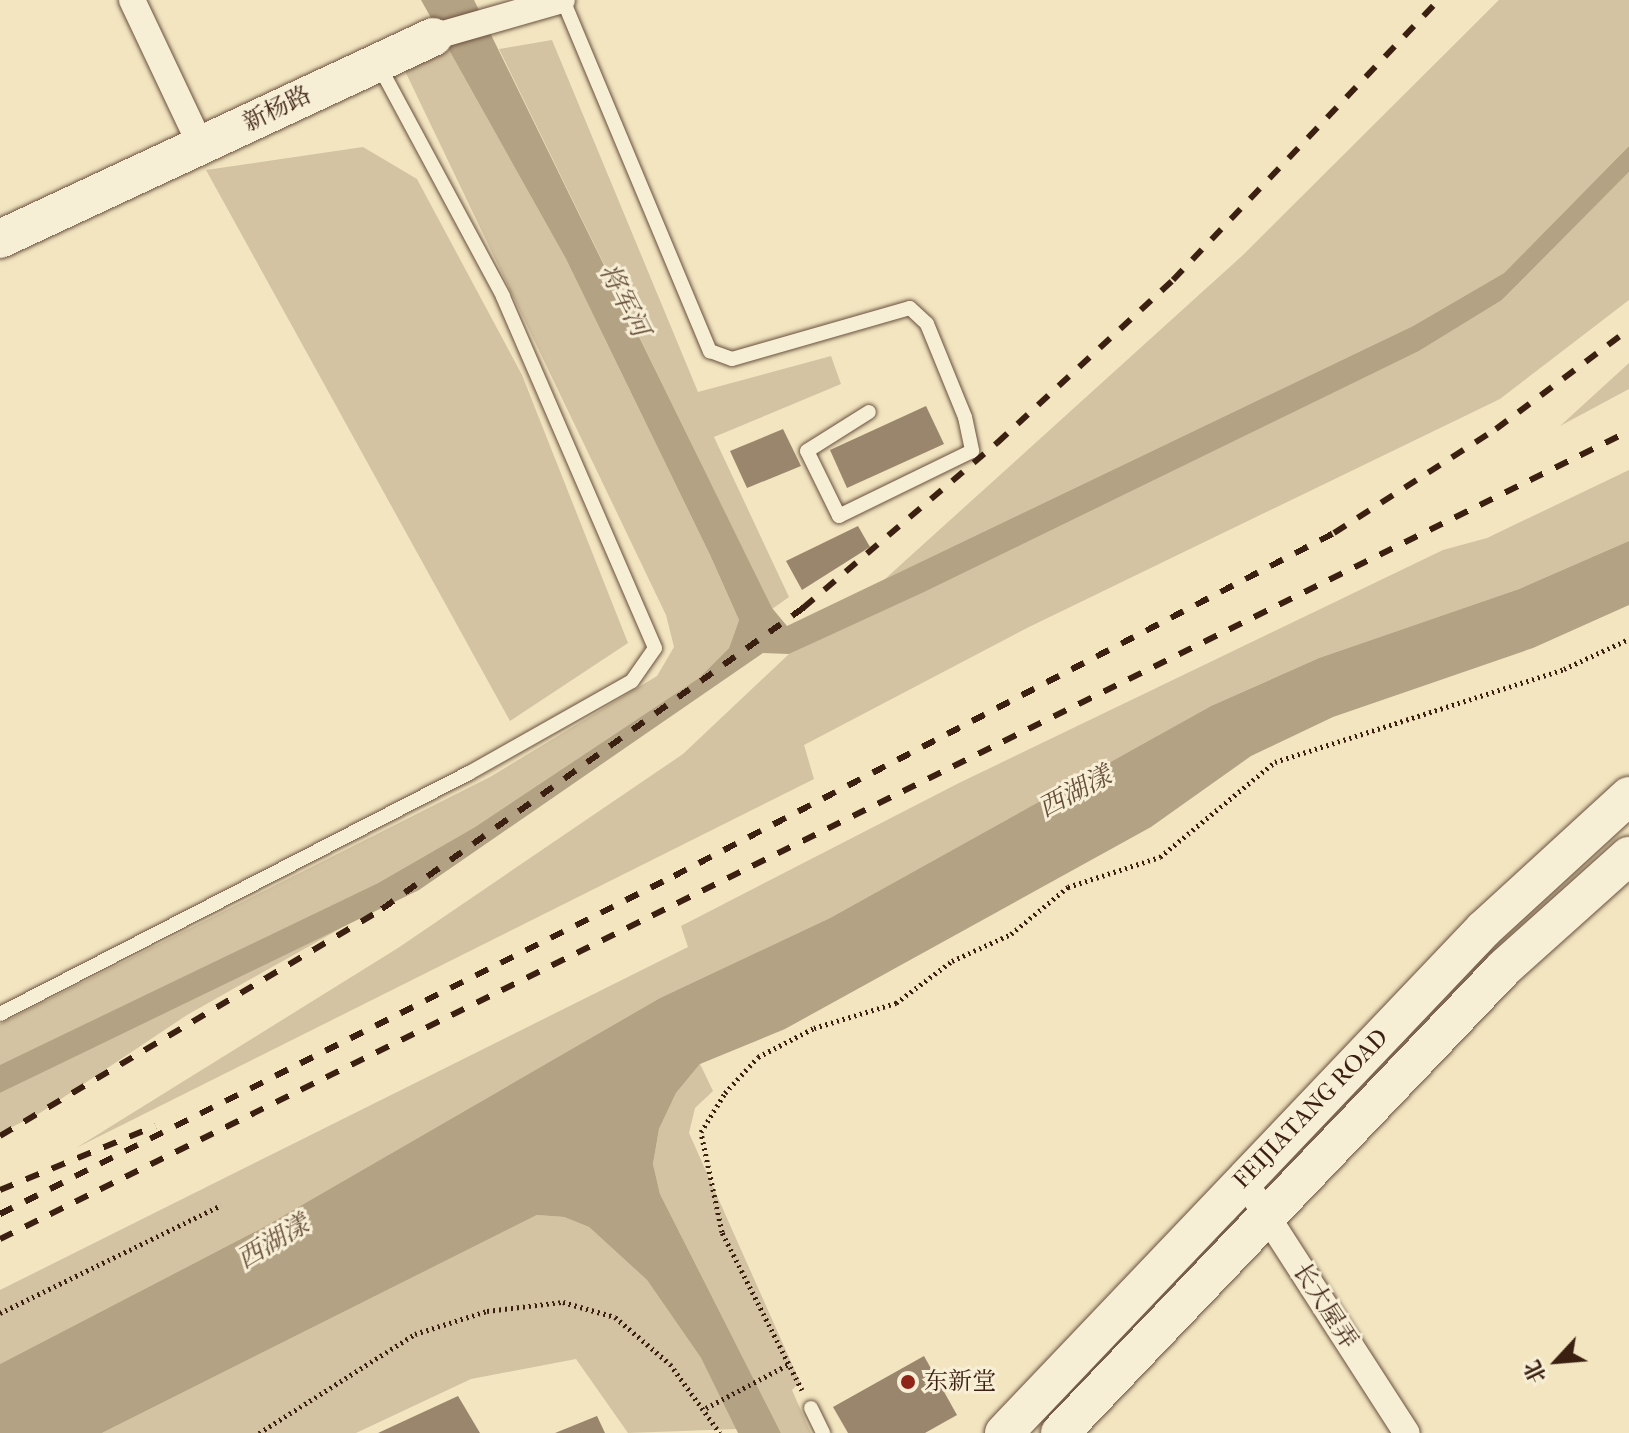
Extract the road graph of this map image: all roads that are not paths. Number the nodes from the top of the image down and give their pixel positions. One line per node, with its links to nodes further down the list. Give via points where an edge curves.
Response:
1 (132, 0): 5 (street)
2 (563, 0): 3 (street, 新杨路); 7 (lane, via 710,351 732,359 910,308 927,324 965,417 972,451 839,516 807,451)
3 (433, 37): 4 (street, 新杨路)
4 (377, 62): 5 (street, 新杨路); 10 (lane, via 503,296 655,648 632,681 496,758)
5 (201, 146): 6 (street, 新杨路)
6 (0, 239)
7 (869, 412)
8 (1629, 796): 11 (street, FEIJIATANG ROAD, via 1484,929)
9 (1629, 856): 12 (street, FEIJIATANG ROAD, via 1504,968)
10 (0, 1014)
11 (1243, 1179): 12 (street, 长大屋弄); 15 (street, FEIJIATANG ROAD)
12 (1268, 1217): 16 (street, FEIJIATANG ROAD); 17 (street, 长大屋弄)
13 (811, 1408): 14 (lane)
14 (823, 1433)
15 (1004, 1433)
16 (1060, 1433)
17 (1407, 1433)

